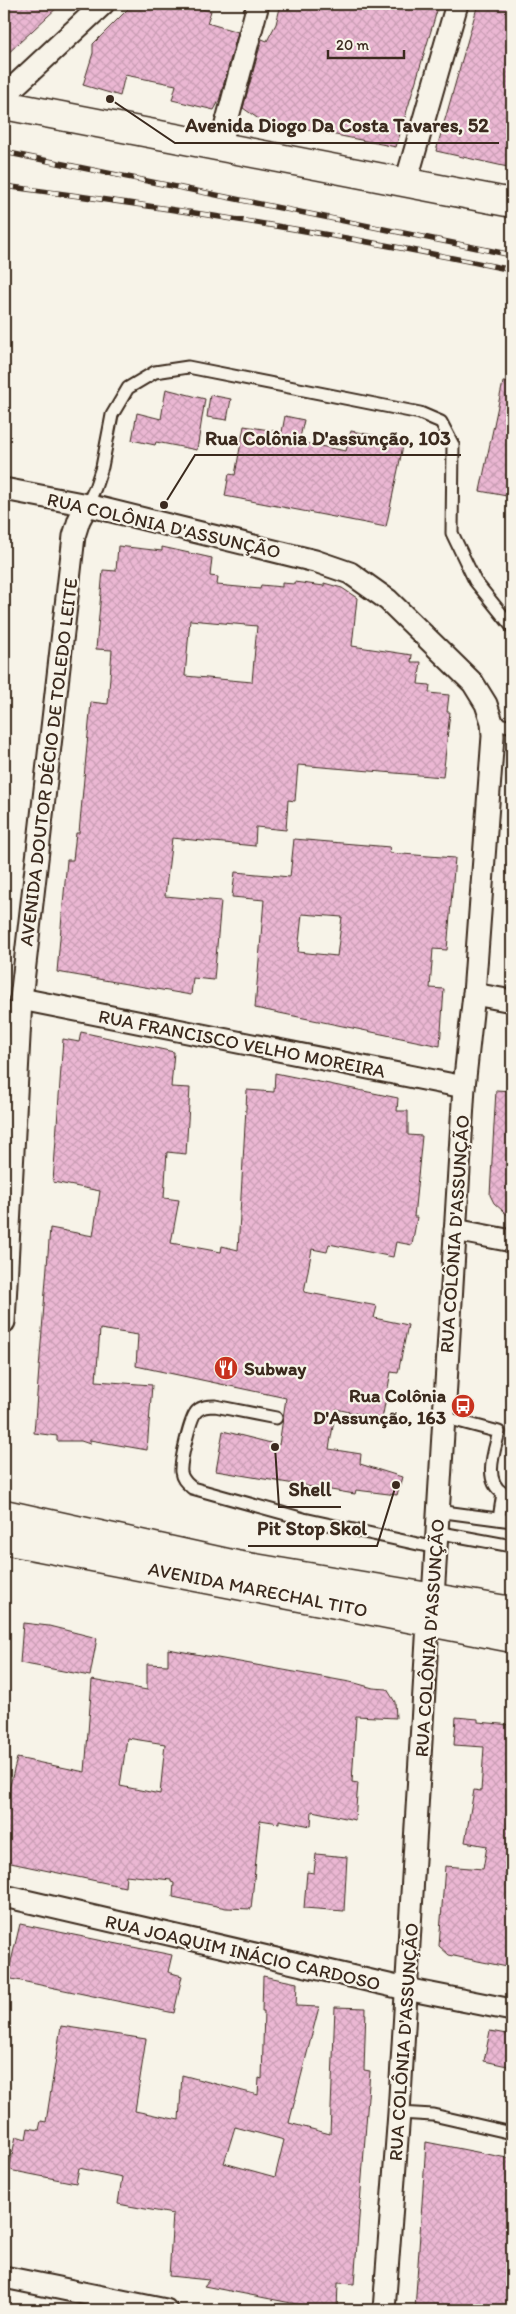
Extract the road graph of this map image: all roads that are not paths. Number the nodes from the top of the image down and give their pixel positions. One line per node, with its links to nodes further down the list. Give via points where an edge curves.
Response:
1 (103, 4): 4 (street)
2 (258, 4): 6 (street)
3 (457, 4): 7 (street)
4 (4, 96)
5 (4, 105): 6 (main road)
6 (220, 147): 7 (main road)
7 (406, 182): 8 (main road)
8 (512, 203)
9 (4, 489): 10 (street, RUA COLÔNIA D'ASSUNÇÃO)
10 (87, 505): 11 (lane, via 102,467 112,415 128,388 155,372 188,368 420,413 442,422 453,445 452,533 475,581); 12 (street, RUA COLÔNIA D'ASSUNÇÃO, via 315,561 350,573 388,600 473,683); 13 (street, AVENIDA DOUTOR DÉCIO DE TOLEDO LEITE, via 74,536)
11 (512, 627)
12 (502, 724): 14 (street, RUA COLÔNIA D'ASSUNÇÃO, via 493,736)
13 (16, 986): 16 (street, RUA FRANCISCO VELHO MOREIRA); 19 (street, AVENIDA DOUTOR DÉCIO DE TOLEDO LEITE)
14 (474, 994): 15 (street); 16 (street, RUA COLÔNIA D'ASSUNÇÃO)
15 (512, 1001)
16 (464, 1087): 17 (street, RUA COLÔNIA D'ASSUNÇÃO)
17 (455, 1230): 18 (street); 20 (street, RUA COLÔNIA D'ASSUNÇÃO)
18 (512, 1241)
19 (4, 1322)
20 (443, 1417): 22 (street, RUA COLÔNIA D'ASSUNÇÃO); 24 (lane, via 499,1432 492,1476 496,1489 503,1493)
21 (276, 1418): 27 (lane, via 215,1406 196,1411 181,1471 184,1480 192,1488 304,1519)
22 (437, 1511): 24 (lane); 27 (street, RUA COLÔNIA D'ASSUNÇÃO)
23 (4, 1514): 29 (main road, AVENIDA MARECHAL TITO)
24 (499, 1519): 25 (lane)
25 (512, 1521)
26 (4, 1540): 29 (main road, AVENIDA MARECHAL TITO)
27 (436, 1540): 28 (lane); 29 (street, RUA COLÔNIA D'ASSUNÇÃO)
28 (512, 1546)
29 (431, 1610): 30 (main road, AVENIDA MARECHAL TITO); 31 (main road, AVENIDA MARECHAL TITO); 33 (street, RUA COLÔNIA D'ASSUNÇÃO)
30 (512, 1611)
31 (512, 1638)
32 (4, 1896): 33 (street, RUA JOAQUIM INÁCIO CARDOSO)
33 (406, 1989): 34 (street, RUA JOAQUIM INÁCIO CARDOSO); 35 (street, RUA COLÔNIA D'ASSUNÇÃO)
34 (512, 2010)
35 (399, 2113): 36 (lane, via 433,2115); 39 (street, RUA COLÔNIA D'ASSUNÇÃO)
36 (512, 2133)
37 (4, 2277): 38 (street)
38 (166, 2310)
39 (384, 2310)

